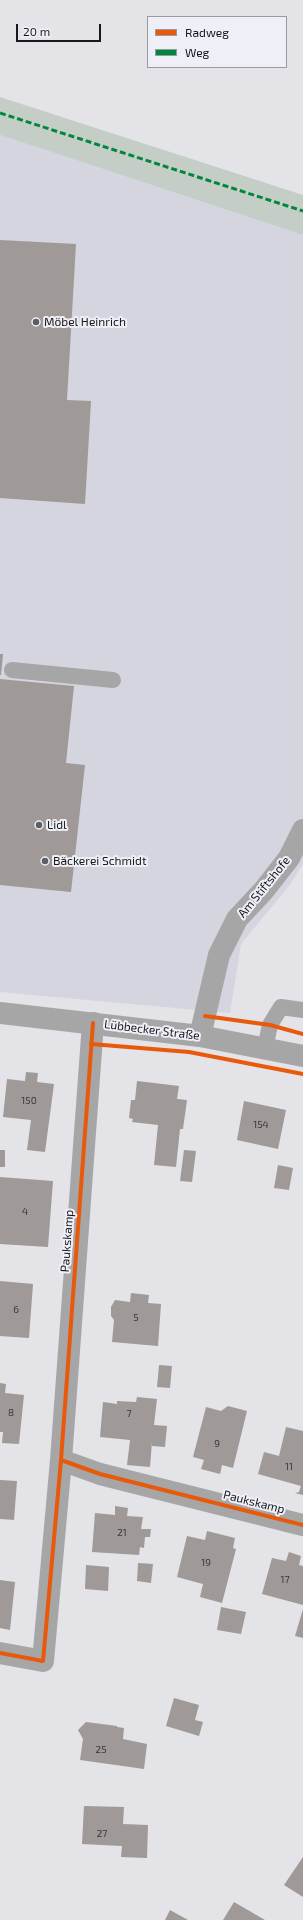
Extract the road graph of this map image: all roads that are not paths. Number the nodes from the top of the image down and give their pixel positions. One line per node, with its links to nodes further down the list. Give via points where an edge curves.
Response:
1 (12, 670): 2 (lane)
2 (113, 680)
3 (303, 830): 7 (street, Am Stiftshofe, via 289,858 237,919 219,955)
4 (303, 1010): 8 (lane, via 281,1007 270,1025)
5 (0, 1013): 6 (street, Lübbecker Straße)
6 (93, 1024): 7 (street, Lübbecker Straße); 10 (street, Paukskamp)
7 (200, 1036): 8 (street, Lübbecker Straße)
8 (265, 1048): 9 (street, Lübbecker Straße)
9 (303, 1056)
10 (61, 1460): 11 (street, Paukskamp, via 100,1474); 12 (street, Paukskamp, via 43,1661)
11 (303, 1525)
12 (0, 1653)

